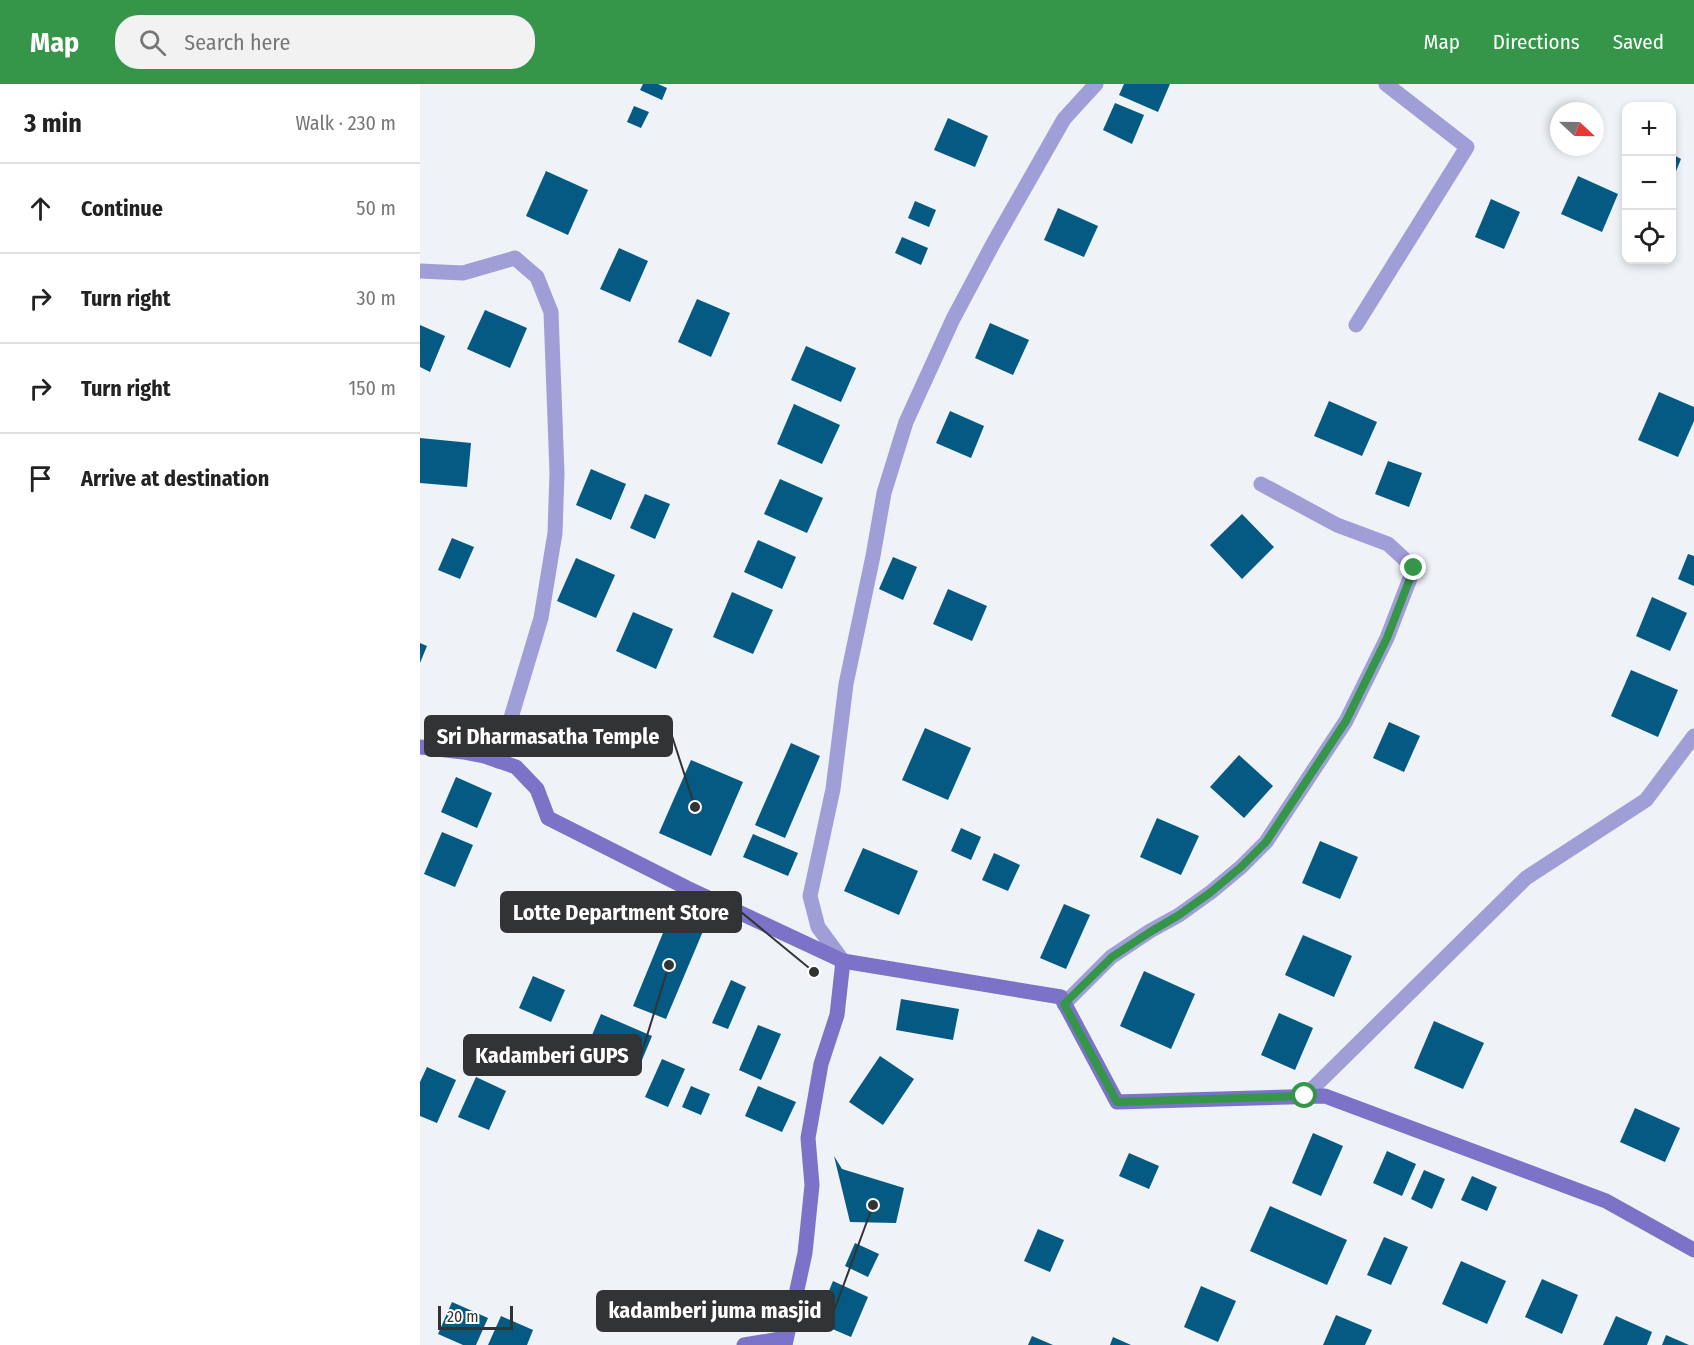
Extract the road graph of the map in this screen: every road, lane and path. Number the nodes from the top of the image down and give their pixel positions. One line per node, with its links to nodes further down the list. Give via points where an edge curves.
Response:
1 (1096, 84): 9 (street, via 1064,119 952,320 906,422 884,493 846,684 833,789 810,896 818,927)
2 (1386, 84): 4 (street, via 1467,147)
3 (420, 271): 8 (street, via 463,273 515,258 537,277 551,312 557,473 555,533 541,618)
4 (1356, 325)
5 (1261, 484): 10 (street, via 1337,525 1388,544 1414,568 1387,638 1346,721 1266,842 1211,892 1112,957)
6 (1694, 736): 11 (street, via 1646,800 1526,878)
7 (420, 747): 8 (street)
8 (498, 761): 9 (street, via 516,767 537,789 548,818)
9 (843, 961): 10 (street, via 1061,997); 13 (street, via 837,1015 821,1064 808,1138 812,1185 805,1253)
10 (1064, 1004): 11 (street, via 1117,1102)
11 (1305, 1096): 12 (street, via 1324,1096 1606,1201)
12 (1694, 1250)
13 (785, 1341): 14 (street)
14 (744, 1345)

